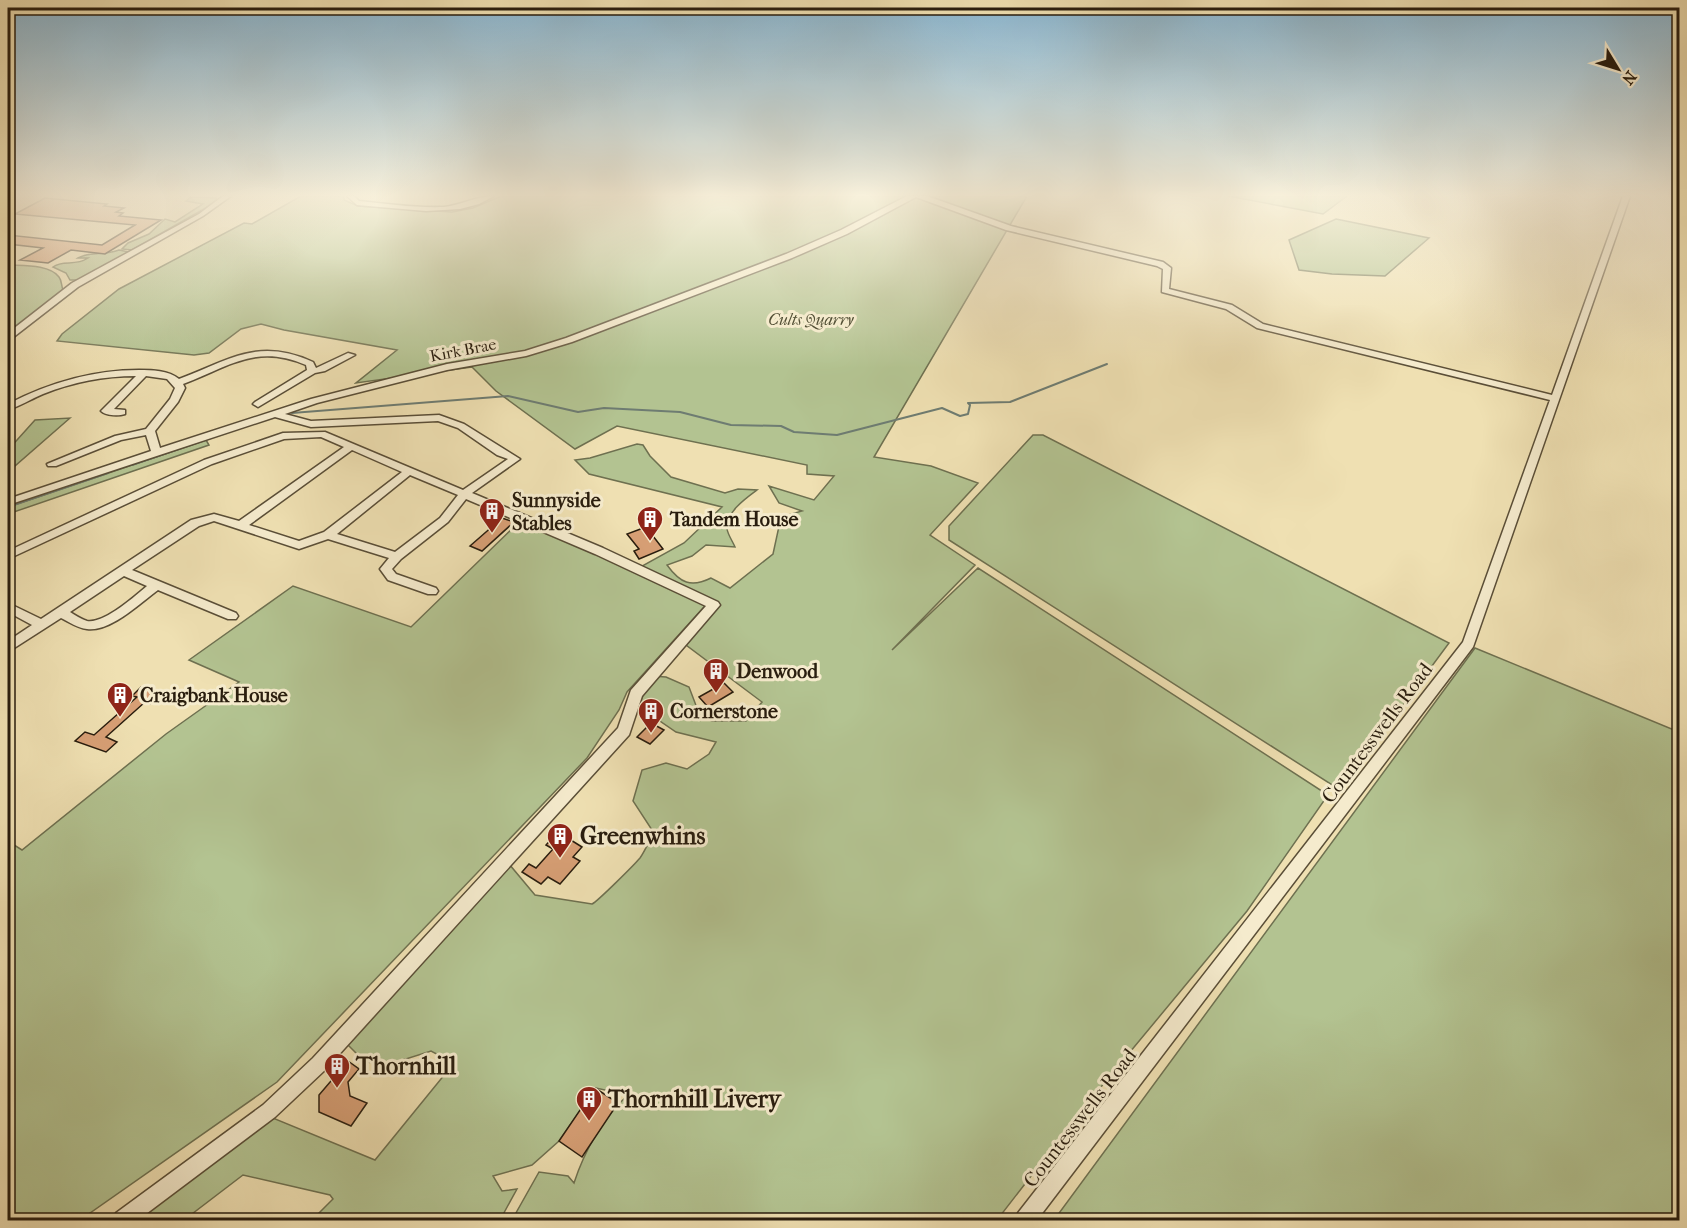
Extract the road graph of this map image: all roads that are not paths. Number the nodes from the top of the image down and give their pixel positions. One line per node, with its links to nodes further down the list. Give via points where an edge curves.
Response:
1 (132, 253): 5 (street, via 75,285)
2 (795, 253): 14 (street, Kirk Brae, via 569,340 526,353 358,388)
3 (1115, 253): 10 (street, via 1160,264 1167,268 1165,290 1229,307 1260,326)
4 (1607, 253): 10 (street, Countesswells Road)
5 (8, 337)
6 (351, 355): 7 (street)
7 (312, 371): 9 (street, via 310,364 274,351 240,357); 11 (street)
8 (144, 373): 9 (street, via 166,375); 12 (street, via 121,372 73,380); 13 (street, via 106,411)
9 (178, 383): 15 (street, via 178,396)
10 (1555, 398): 35 (street, Countesswells Road, via 1469,644)
11 (265, 402)
12 (8, 407)
13 (122, 412)
14 (274, 414): 17 (street, Kirk Brae); 20 (street, via 311,424 439,418 461,426 515,459)
15 (150, 431): 17 (street); 18 (street, via 118,438)
16 (351, 446): 19 (street); 22 (street); 24 (street, via 322,434 297,434 264,442 124,494)
17 (156, 452): 21 (street, Kirk Brae)
18 (52, 464)
19 (409, 471): 20 (street); 23 (street)
20 (464, 494): 25 (street, via 444,520); 34 (street, via 598,550 714,605 636,694 624,731 319,1064 269,1111)
21 (8, 502)
22 (240, 526): 23 (street, via 299,545); 26 (street, via 214,517 201,519)
23 (328, 535): 25 (street)
24 (8, 555)
25 (397, 556): 28 (street, via 386,569 392,577)
26 (123, 571): 27 (street); 30 (street)
27 (156, 585): 30 (street, via 105,622 88,625); 31 (street)
28 (432, 591)
29 (8, 607): 32 (street)
30 (60, 612): 32 (street)
31 (232, 616)
32 (41, 624): 33 (street)
33 (8, 647)
34 (123, 1221)
35 (1025, 1221)

